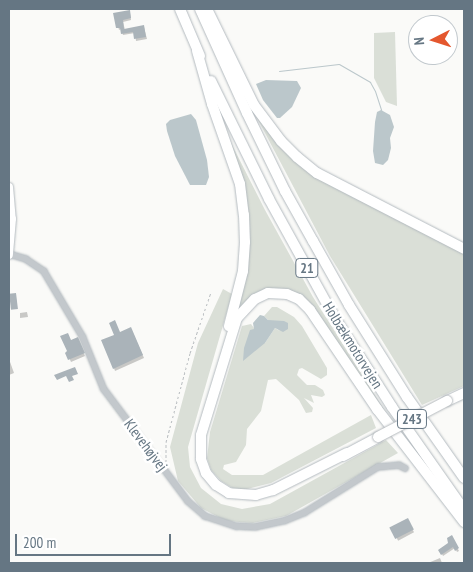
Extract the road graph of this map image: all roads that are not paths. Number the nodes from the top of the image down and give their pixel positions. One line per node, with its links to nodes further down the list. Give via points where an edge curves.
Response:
1 (180, 9): 4 (highway, Holbækmotorvejen / 21)
2 (200, 9): 11 (highway, Holbækmotorvejen / 21, via 247,113 349,305 407,397)
3 (207, 9): 6 (highway, via 254,105 297,157 317,173)
4 (197, 51): 9 (highway, via 240,184 246,242 236,298 196,434 197,469 219,495 247,503 275,495); 12 (highway, Holbækmotorvejen / 21, via 230,125 333,315)
5 (9, 187): 7 (street, Klevehøjvej, via 12,219)
6 (464, 249)
7 (9, 254): 10 (street, Klevehøjvej, via 26,259 44,271 83,337 104,389 188,501 205,516 236,526 255,527 284,521 304,513 378,468)
8 (464, 392): 9 (highway, 243, bridge)
9 (347, 453): 13 (highway, via 273,490 256,495 229,493 206,473 201,459 201,435 238,318 255,299 268,294 287,294 299,299 310,310 377,409)
10 (405, 468)
11 (464, 478)
12 (464, 510)
13 (464, 522)

